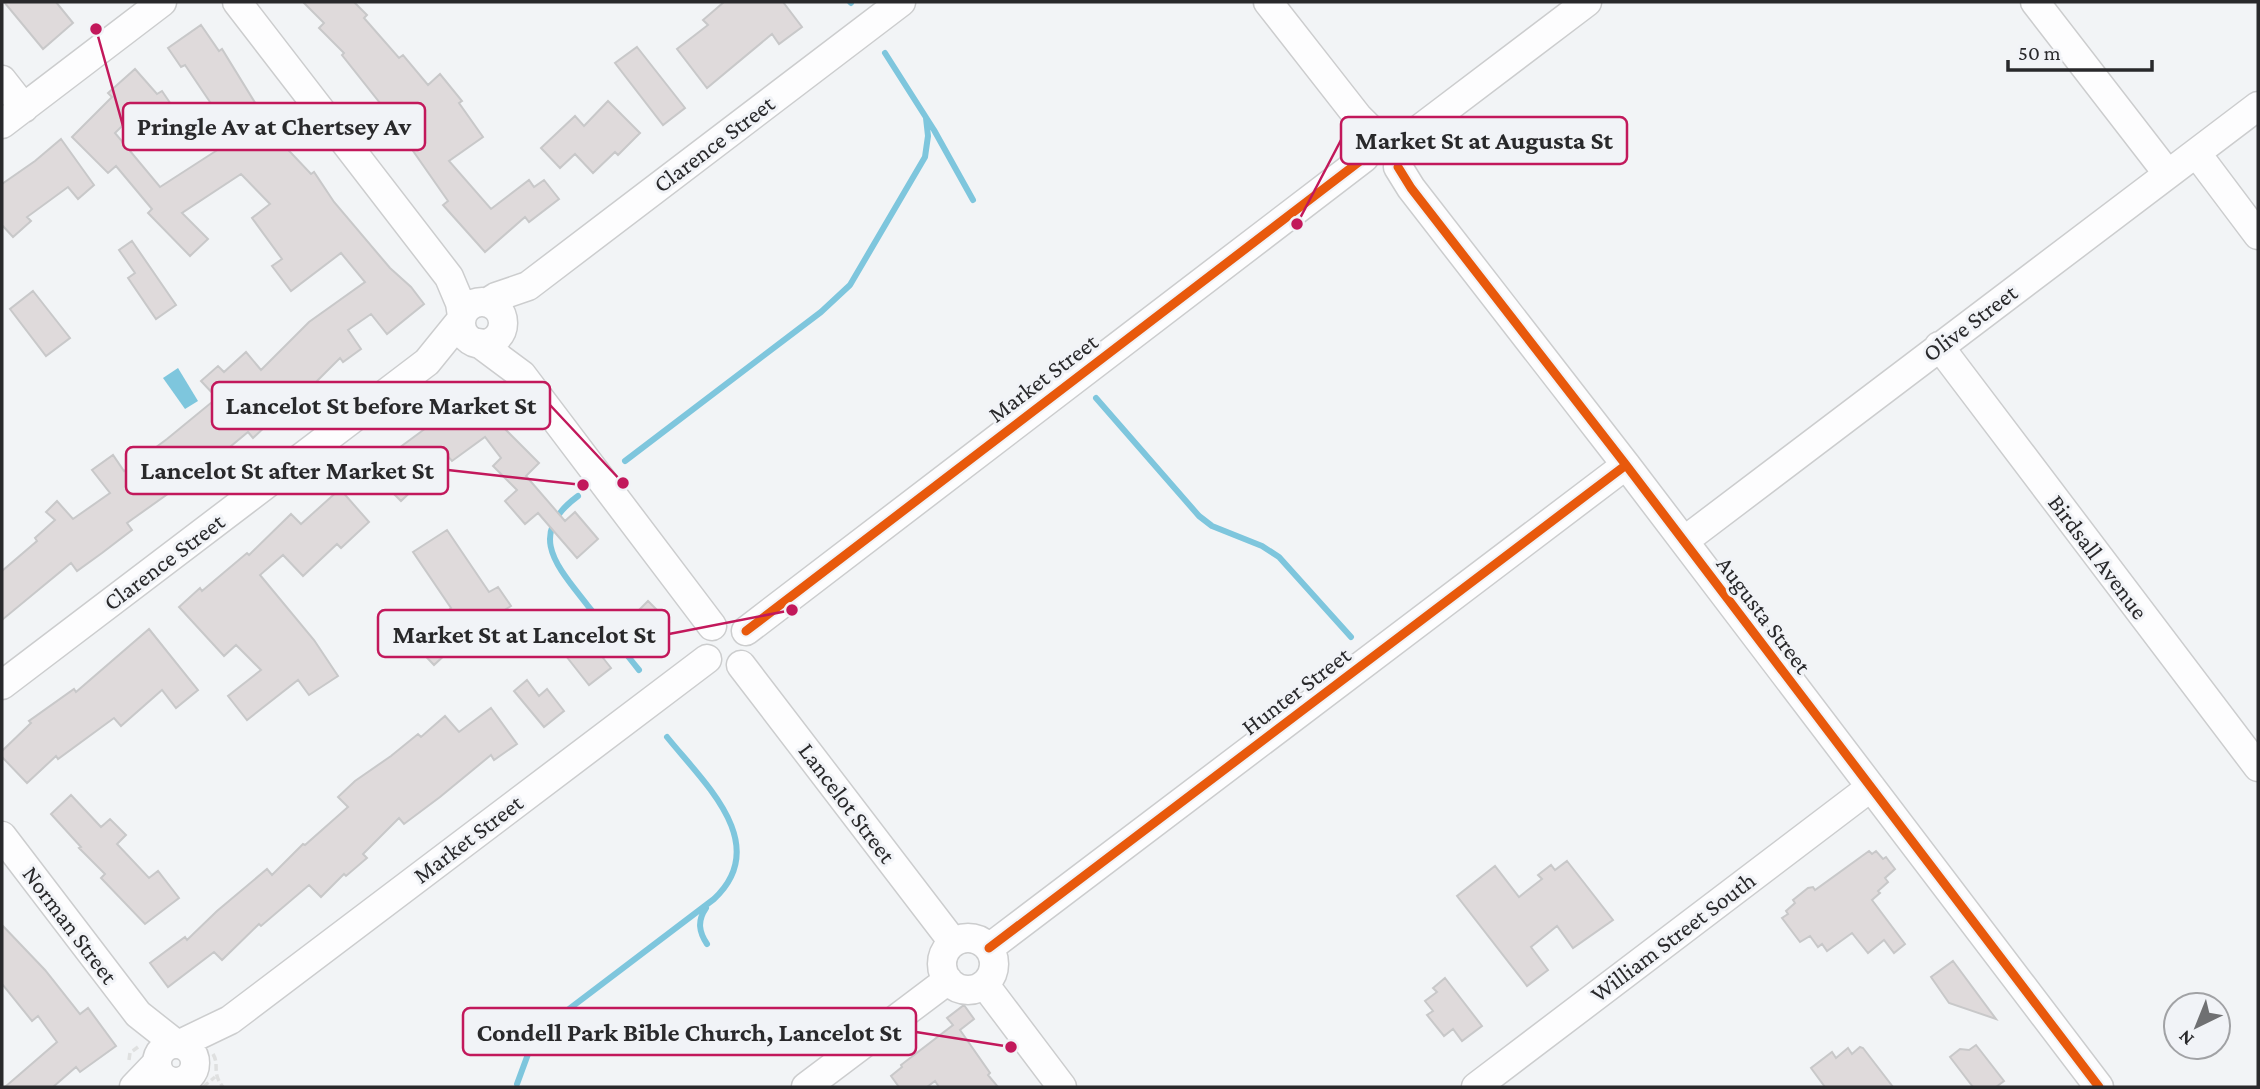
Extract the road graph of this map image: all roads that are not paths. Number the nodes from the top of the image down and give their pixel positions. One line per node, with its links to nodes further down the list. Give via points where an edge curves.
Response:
1 (162, 2): 9 (street)
2 (237, 2): 15 (street)
3 (901, 2): 15 (street, Clarence Street)
4 (1268, 2): 10 (street, via 1358,117)
5 (1587, 2): 12 (street)
6 (2035, 2): 13 (street)
7 (2, 80): 9 (street)
8 (2258, 106): 11 (street, Olive Street)
9 (13, 116)
10 (1368, 145): 12 (street, via 1387,128 1394,130); 12 (street, via 1367,163 1376,170 1388,172); 20 (street, Market Street)
11 (2197, 153): 13 (street, Olive Street); 14 (street)
12 (1402, 154): 17 (street, Augusta Street, via 1410,188)
13 (2168, 174): 16 (street, Olive Street)
14 (2258, 235)
15 (482, 322): 19 (street); 23 (street, Clarence Street)
16 (1939, 346): 18 (street, Olive Street); 24 (street, Birdsall Avenue)
17 (1626, 465): 18 (street, Augusta Street); 28 (street, Hunter Street)
18 (1684, 541): 25 (street, Augusta Street)
19 (712, 626): 20 (street, via 732,622); 21 (street, via 703,641)
20 (746, 631): 22 (street, via 751,647)
21 (707, 659): 22 (street, via 722,669); 31 (street, Market Street, via 230,1020)
22 (741, 665): 27 (street, Lancelot Street)
23 (2, 685)
24 (2258, 767)
25 (1871, 787): 35 (street, William Street South); 36 (street, Augusta Street)
26 (2, 836): 31 (street, Norman Street)
27 (953, 942): 28 (street, via 968,937); 29 (street, via 943,956)
28 (989, 948): 30 (street, via 995,963)
29 (948, 980): 30 (street, via 961,989); 33 (street)
30 (985, 985): 34 (street)
31 (184, 1073): 32 (street, Market Street)
32 (134, 1087)
33 (806, 1087)
34 (1062, 1087)
35 (1476, 1087)
36 (2098, 1087)

